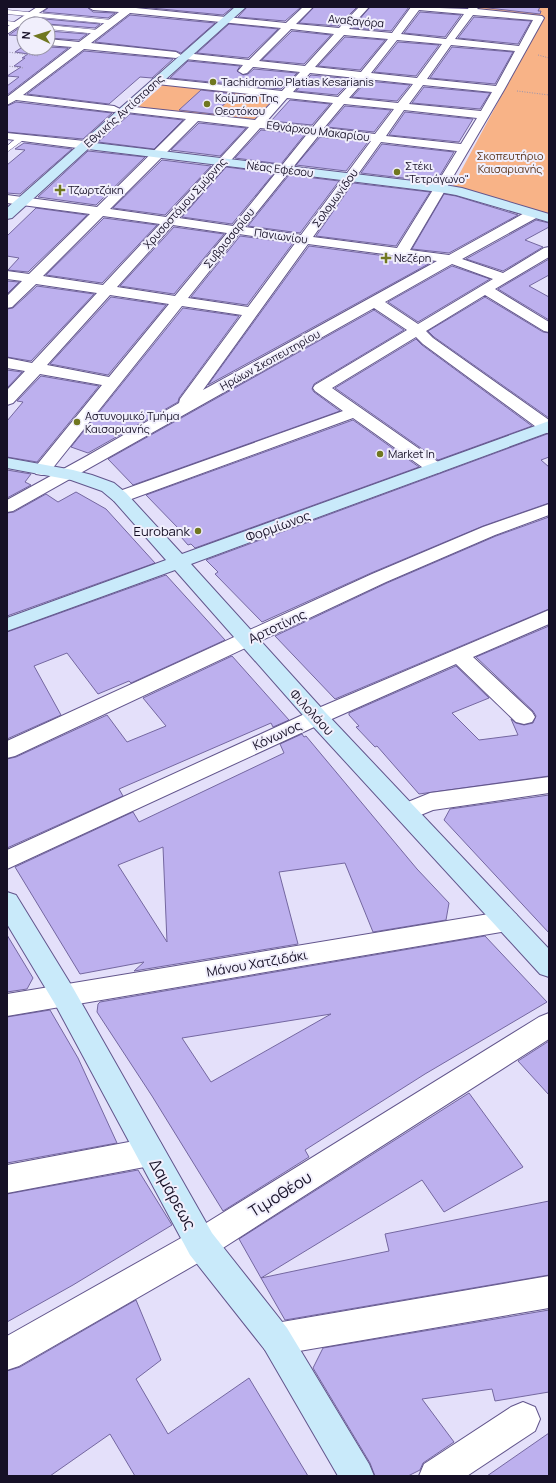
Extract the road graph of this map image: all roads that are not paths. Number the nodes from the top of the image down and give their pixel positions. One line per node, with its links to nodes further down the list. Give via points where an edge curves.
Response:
1 (43, 7): 12 (street)
2 (92, 7): 9 (street, Αναξαγόρα)
3 (230, 7): 13 (main road, Εθνικής Αντίστασης)
4 (241, 7): 13 (main road, Εθνικής Αντίστασης)
5 (308, 7): 15 (street)
6 (364, 7): 18 (street, Χρυσοστόμου Σμύρνης)
7 (416, 7): 19 (street, Συβρισσαρίου)
8 (420, 7): 10 (street)
9 (129, 9): 13 (street, Αναξαγόρα); 14 (street)
10 (472, 9): 20 (street, Σολομωνίδου); 23 (street, via 539,18)
11 (7, 12): 12 (lane)
12 (32, 14): 14 (lane)
13 (221, 20): 15 (street, Αναξαγόρα); 24 (main road, Εθνικής Αντίστασης)
14 (112, 22): 17 (street)
15 (288, 26): 18 (street, Αναξαγόρα); 25 (street)
16 (56, 28): 17 (lane)
17 (98, 32): 22 (street)
18 (343, 32): 19 (street, Αναξαγόρα); 26 (street, Χρυσοστόμου Σμύρνης)
19 (396, 37): 20 (street, Αναξαγόρα); 27 (street, Συβρισσαρίου)
20 (449, 42): 23 (street, Αναξαγόρα); 29 (street, Σολομωνίδου)
21 (56, 43): 22 (street)
22 (81, 46): 24 (street); 31 (street)
23 (522, 49): 33 (street)
24 (180, 56): 25 (street); 28 (main road, Εθνικής Αντίστασης); 38 (main road, Εθνικής Αντίστασης)
25 (251, 64): 26 (street); 32 (street)
26 (309, 70): 27 (street); 34 (street, Χρυσοστόμου Σμύρνης)
27 (364, 76): 29 (street); 36 (street, Συβρισσαρίου)
28 (157, 81): 32 (street); 38 (main road, Εθνικής Αντίστασης)
29 (420, 81): 33 (street); 37 (street, Σολομωνίδου)
30 (14, 84): 31 (street)
31 (29, 85): 35 (street)
32 (226, 88): 34 (street)
33 (498, 90): 39 (street)
34 (285, 94): 36 (street); 41 (street, Χρυσοστόμου Σμύρνης)
35 (9, 100): 38 (street, Εθνάρχου Μακαρίου)
36 (341, 100): 37 (street); 42 (street, Συβρισσαρίου)
37 (402, 106): 39 (street); 45 (street, Σολομωνίδου)
38 (120, 109): 40 (street, Εθνάρχου Μακαρίου); 46 (main road, Εθνικής Αντίστασης)
39 (483, 115): 47 (street)
40 (195, 117): 41 (street, Εθνάρχου Μακαρίου); 49 (street)
41 (257, 124): 42 (street, Εθνάρχου Μακαρίου); 50 (street, Χρυσοστόμου Σμύρνης)
42 (316, 131): 45 (street, Εθνάρχου Μακαρίου); 51 (street, Συβρισσαρίου)
43 (7, 136): 44 (street, Νέας Εφέσου)
44 (22, 138): 46 (street, Νέας Εφέσου); 48 (lane)
45 (378, 138): 47 (street, Εθνάρχου Μακαρίου); 52 (street, Σολομωνίδου)
46 (80, 145): 49 (main road, Νέας Εφέσου); 54 (main road, Εθνικής Αντίστασης)
47 (463, 148): 53 (street)
48 (7, 150)
49 (158, 154): 50 (main road, Νέας Εφέσου); 55 (street)
50 (222, 162): 51 (main road, Νέας Εφέσου); 59 (street, Χρυσοστόμου Σμύρνης)
51 (284, 170): 52 (main road, Νέας Εφέσου); 60 (street, Συβρισσαρίου)
52 (350, 178): 53 (main road, Νέας Εφέσου); 61 (street, Σολομωνίδου)
53 (439, 188): 56 (main road, Νέας Εφέσου); 62 (street)
54 (12, 201): 55 (street, Πανιωνίου); 57 (main road, Εθνικής Αντίστασης)
55 (100, 212): 59 (street, Πανιωνίου); 67 (street)
56 (533, 214): 58 (main road, Νέας Εφέσου); 64 (street, Ηρώων Σκοπευτηρίου)
57 (7, 215)
58 (549, 218)
59 (169, 221): 60 (street, Πανιωνίου); 69 (street, Χρυσοστόμου Σμύρνης)
60 (236, 230): 61 (street, Πανιωνίου); 70 (street, Συβρισσαρίου)
61 (304, 240): 62 (street, Πανιωνίου); 73 (street, Σολομωνίδου)
62 (401, 253): 64 (street, Πανιωνίου)
63 (548, 253): 66 (street)
64 (449, 259): 66 (street, Πανιωνίου); 71 (street, Ηρώων Σκοπευτηρίου)
65 (7, 276): 67 (street)
66 (505, 278): 68 (street)
67 (32, 279): 69 (street); 72 (street)
68 (485, 289): 74 (street); 75 (street)
69 (106, 290): 70 (street); 77 (street, Χρυσοστόμου Σμύρνης)
70 (179, 300): 73 (street); 78 (street, Συβρισσαρίου)
71 (376, 302): 75 (street); 80 (street, Ηρώων Σκοπευτηρίου)
72 (7, 304)
73 (252, 312): 80 (street, Σολομωνίδου)
74 (549, 328)
75 (416, 329): 81 (street, via 321,388); 82 (street, via 428,341)
76 (7, 363): 77 (street)
77 (36, 368): 78 (street); 79 (street, Χρυσοστόμου Σμύρνης)
78 (113, 382): 85 (street, Συβρισσαρίου)
79 (7, 400)
80 (182, 408): 86 (street, Ηρώων Σκοπευτηρίου)
81 (354, 412): 84 (street); 87 (street)
82 (548, 427): 84 (main road, Φορμίωνος)
83 (7, 463): 85 (main road, Φιλολάου)
84 (435, 468): 90 (main road, Φορμίωνος)
85 (42, 470): 86 (main road, Φιλολάου)
86 (66, 474): 87 (main road, Φιλολάου, via 108,487); 88 (street, Ηρώων Σκοπευτηρίου)
87 (120, 497): 90 (main road, Φιλολάου)
88 (7, 507)
89 (549, 509): 93 (street, Αρτοτίνης, via 489,531 386,575)
90 (178, 562): 92 (main road, Φορμίωνος); 93 (main road, Φιλολάου)
91 (549, 616): 94 (street, Κόνωνος)
92 (7, 625)
93 (247, 640): 95 (main road, Φιλολάου); 97 (street, Αρτοτίνης)
94 (459, 655): 95 (street, Κόνωνος); 96 (street)
95 (317, 717): 99 (main road, Φιλολάου); 100 (street, Κόνωνος)
96 (524, 717)
97 (7, 750)
98 (549, 785): 99 (street, via 430,802)
99 (406, 812): 102 (main road, Φιλολάου)
100 (7, 860)
101 (7, 902): 104 (main road, Δαμάρεως)
102 (507, 921): 103 (main road, Φιλολάου); 104 (street, Μάνου Χατζιδάκι)
103 (549, 966)
104 (64, 996): 105 (street, Μάνου Χατζιδάκι); 107 (main road, Δαμάρεως)
105 (7, 1005)
106 (549, 1025): 109 (street, Τιμοθέου)
107 (150, 1152): 108 (street); 109 (main road, Δαμάρεως)
108 (7, 1179)
109 (200, 1244): 111 (main road, Δαμάρεως); 112 (street, Τιμοθέου)
110 (549, 1292): 111 (street)
111 (276, 1339): 114 (main road, Δαμάρεως)
112 (7, 1354)
113 (523, 1419): 115 (street)
114 (357, 1476)
115 (436, 1476)

